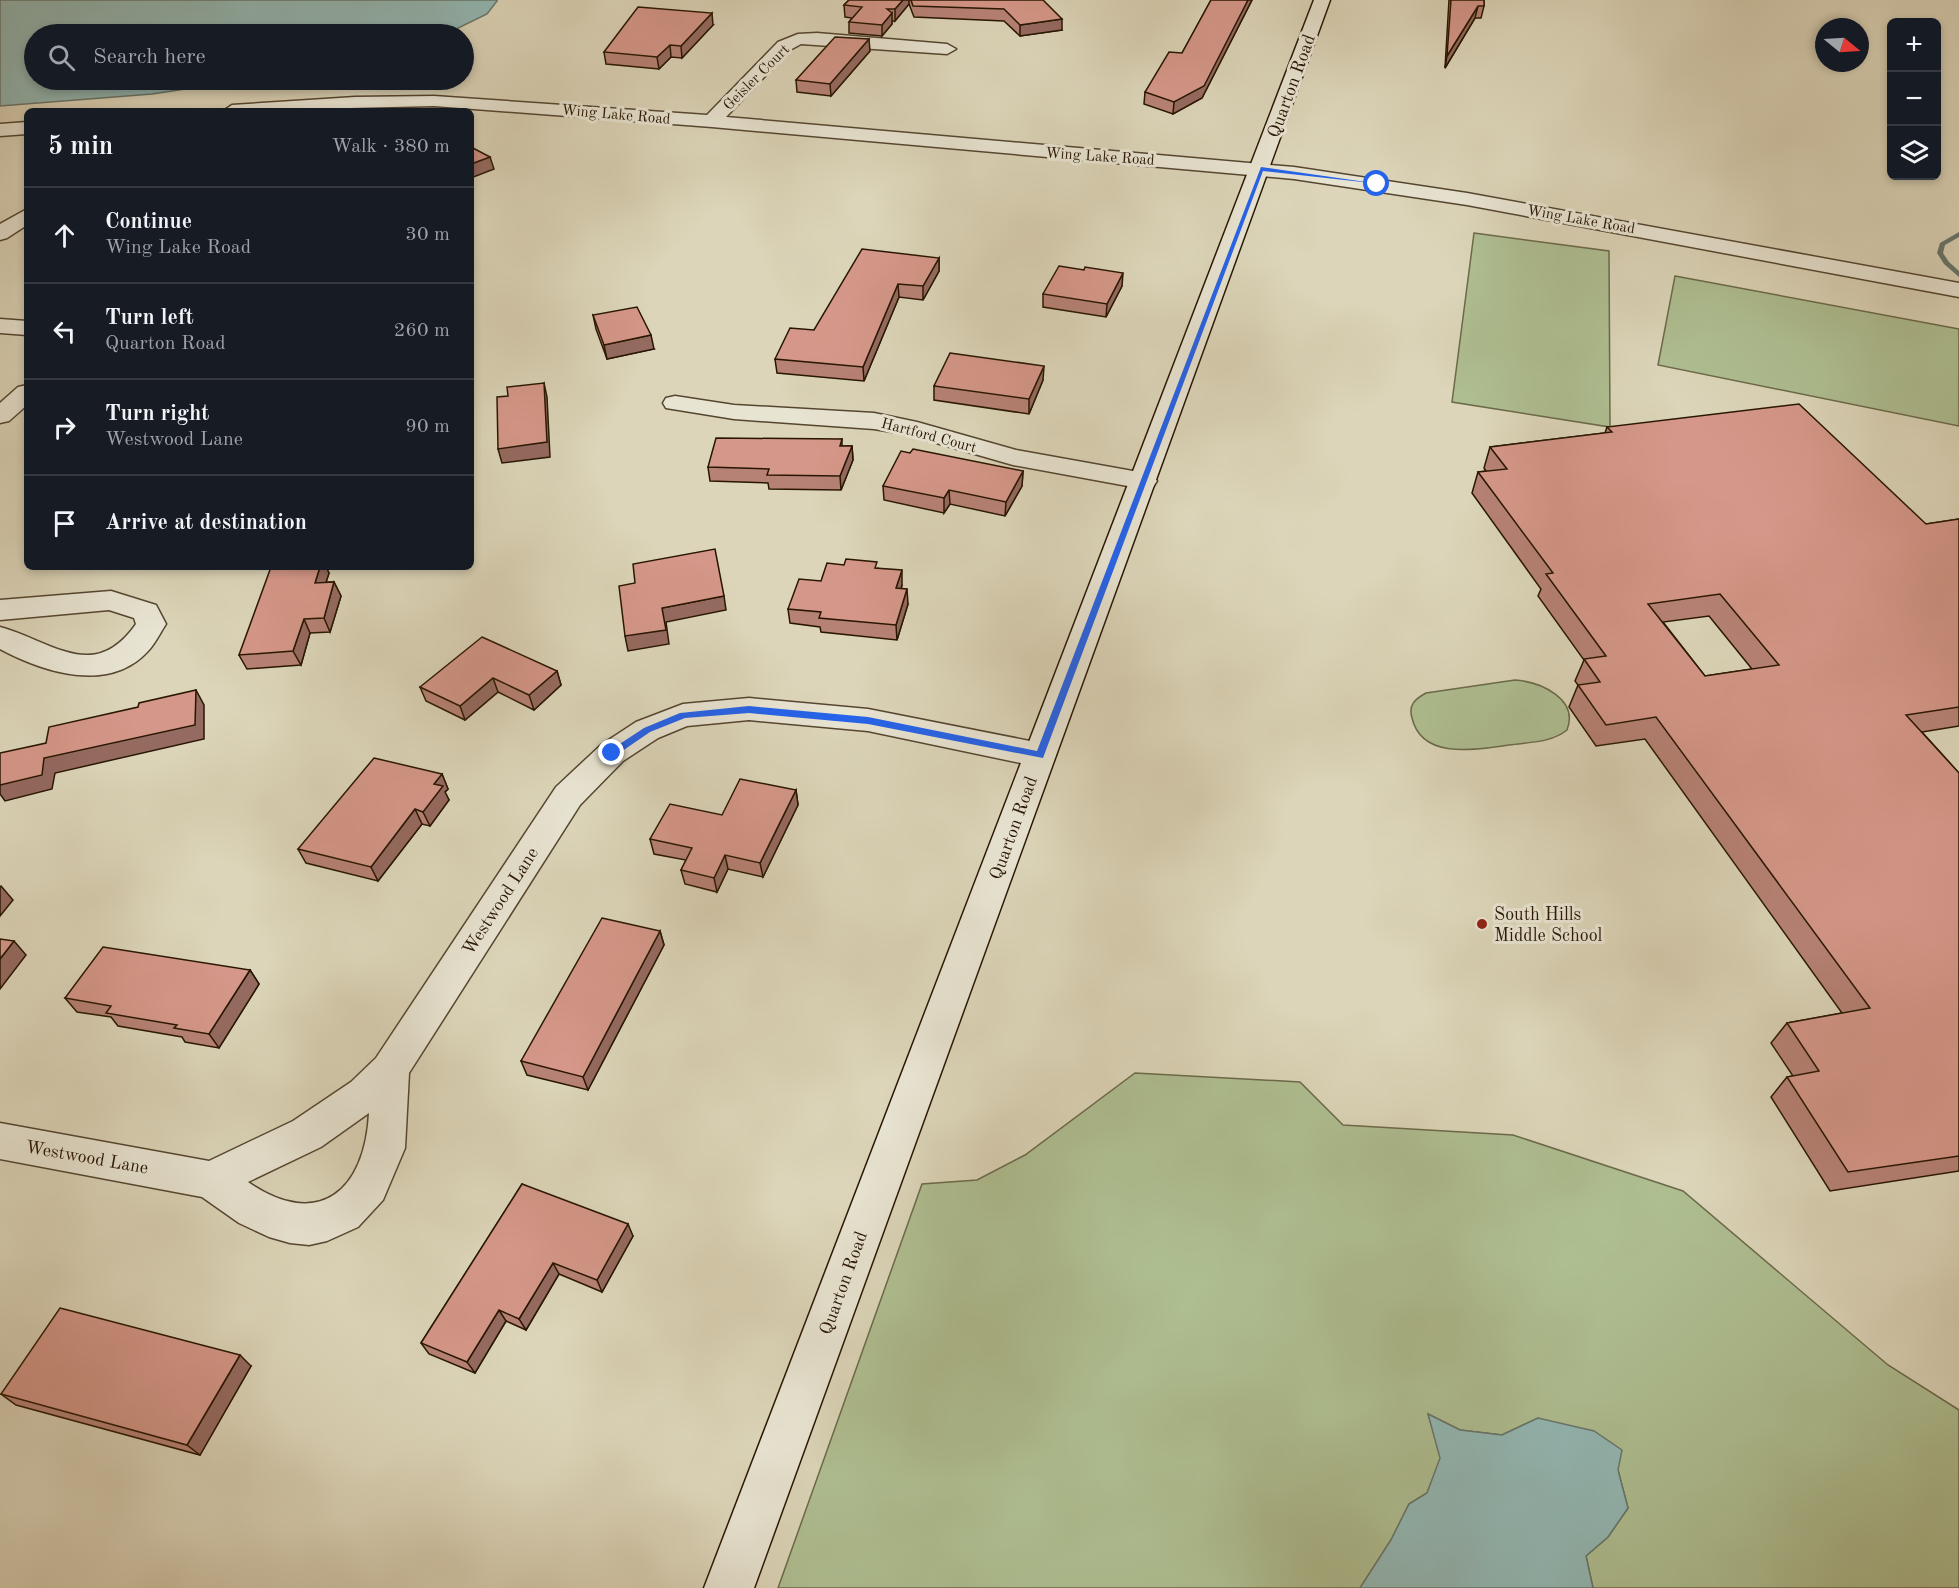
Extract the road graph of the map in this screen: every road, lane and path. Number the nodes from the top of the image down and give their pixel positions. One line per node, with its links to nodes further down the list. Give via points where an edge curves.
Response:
1 (1322, 0): 7 (street, Quarton Road)
2 (947, 49): 4 (street, Geisler Court, via 798,39 784,46)
3 (273, 108): 4 (street, Wing Lake Road, via 435,101)
4 (712, 122): 7 (street, Wing Lake Road)
5 (24, 128): 6 (street)
6 (0, 130)
7 (1261, 169): 10 (street, Wing Lake Road, via 1467,199); 16 (street, Quarton Road)
8 (24, 217): 9 (street)
9 (0, 234)
10 (1959, 290)
11 (0, 326): 12 (street)
12 (24, 328)
13 (24, 395): 15 (street)
14 (675, 403): 16 (street, Hartford Court, via 734,412 874,421 1013,457)
15 (0, 416)
16 (1144, 481): 19 (street, Quarton Road)
17 (0, 610): 18 (street, via 111,600 146,612 151,624 142,642 124,656 79,667)
18 (0, 637)
19 (1040, 755): 20 (street, Westwood Lane, via 868,720 749,709 684,715 647,730 612,753 568,796); 23 (street, Quarton Road)
20 (390, 1070): 22 (street, Westwood Lane, via 365,1094 307,1134); 22 (street, via 385,1149 370,1182 349,1211 330,1223 301,1226 271,1218)
21 (0, 1141): 22 (street, Westwood Lane)
22 (211, 1180)
23 (729, 1588)

